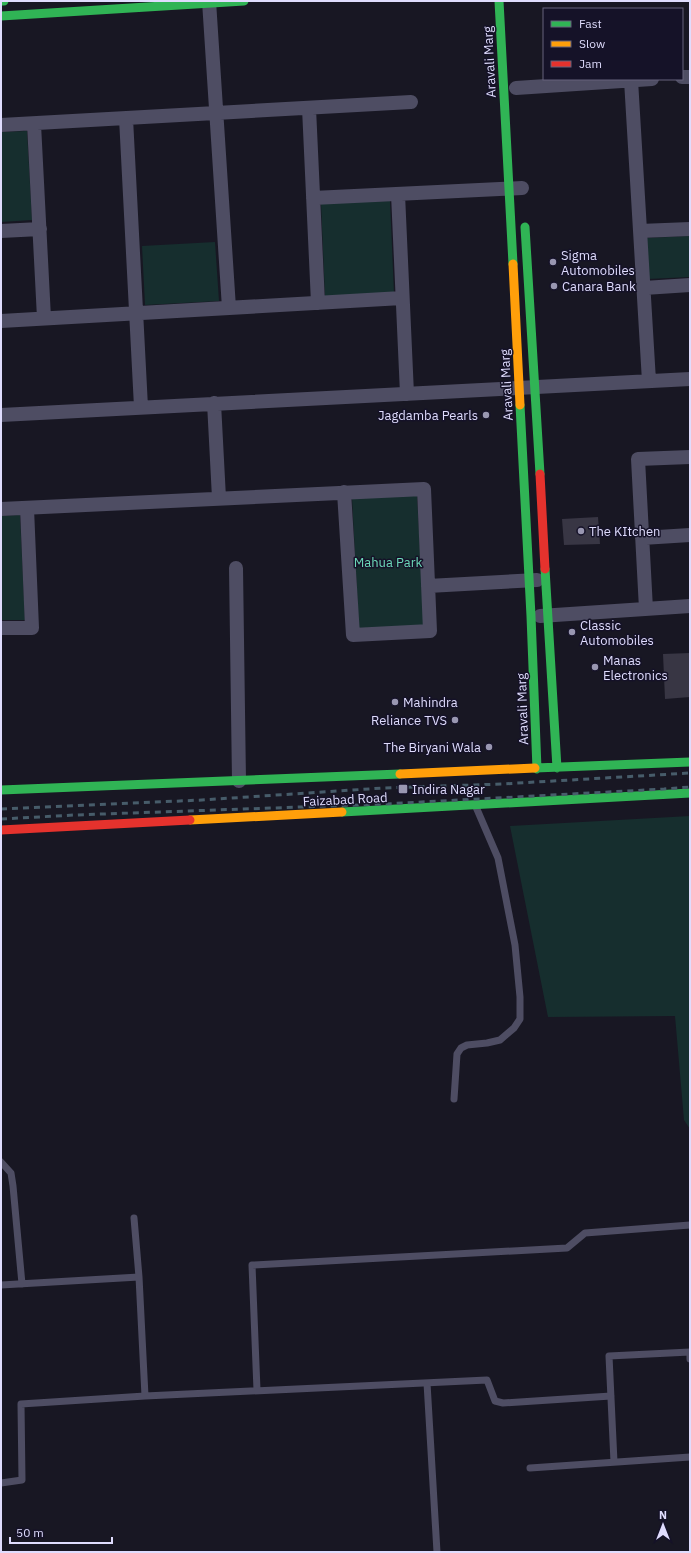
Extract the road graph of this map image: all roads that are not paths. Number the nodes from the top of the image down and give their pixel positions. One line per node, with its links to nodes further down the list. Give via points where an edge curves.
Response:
1 (244, 1): 4 (street)
2 (500, 1): 3 (street); 14 (street, Aravali Marg)
3 (504, 1)
4 (209, 2): 5 (street); 10 (street)
5 (1, 16)
6 (631, 80): 7 (street); 20 (street)
7 (516, 88)
8 (411, 102): 9 (street)
9 (309, 108): 10 (street); 16 (street)
10 (216, 113): 11 (street); 26 (street)
11 (126, 118): 12 (street); 27 (street)
12 (34, 124): 13 (street); 18 (street)
13 (1, 125)
14 (519, 188): 15 (street); 33 (street, Aravali Marg)
15 (398, 194): 16 (street); 24 (street)
16 (313, 198): 25 (street)
17 (524, 220): 32 (street)
18 (40, 229): 21 (street); 28 (street)
19 (690, 229): 20 (street)
20 (640, 231): 23 (street)
21 (1, 232)
22 (690, 286): 23 (street)
23 (644, 288): 31 (street)
24 (402, 298): 25 (street); 34 (street)
25 (318, 303): 26 (street)
26 (229, 308): 27 (street)
27 (136, 313): 28 (street); 36 (street)
28 (44, 318): 29 (street)
29 (1, 321)
30 (690, 379): 31 (street)
31 (649, 381): 32 (street)
32 (534, 387): 33 (street); 47 (street)
33 (519, 388): 34 (street); 46 (street, Aravali Marg)
34 (407, 394): 35 (street)
35 (214, 404): 36 (street); 40 (street)
36 (141, 407): 37 (street)
37 (1, 414)
38 (690, 457): 44 (street, via 638,459)
39 (344, 492): 40 (street); 48 (street, via 424,489); 48 (street, via 353,635 430,631)
40 (219, 498): 41 (street)
41 (27, 508): 42 (street); 53 (street, via 32,628)
42 (1, 509)
43 (690, 535): 44 (street)
44 (642, 538): 50 (street)
45 (236, 568): 57 (street)
46 (530, 580): 47 (street); 48 (street); 52 (street, Aravali Marg)
47 (546, 580): 51 (street)
48 (428, 586)
49 (690, 606): 50 (street)
50 (646, 609): 51 (street)
51 (548, 615): 52 (street); 55 (street)
52 (531, 616): 56 (street, Aravali Marg)
53 (1, 628)
54 (690, 762): 55 (street, Faizabad Road)
55 (557, 768): 56 (street, Faizabad Road)
56 (537, 769): 57 (street, Faizabad Road)
57 (239, 781): 58 (street, Faizabad Road)
58 (1, 790)
59 (690, 793): 60 (street, Faizabad Road)
60 (476, 804): 61 (street, Faizabad Road); 62 (lane, via 498,858 515,945 520,1019 500,1040 461,1048 457,1054)
61 (1, 830)
62 (454, 1099)
63 (1, 1162): 67 (lane, via 11,1173)
64 (134, 1218): 66 (lane)
65 (690, 1225): 71 (lane, via 585,1233 567,1248 252,1265)
66 (139, 1277): 67 (lane); 72 (lane)
67 (22, 1284): 68 (lane)
68 (1, 1285)
69 (690, 1359): 73 (lane, via 690,1352 609,1356)
70 (427, 1383): 71 (lane); 73 (lane, via 487,1380 495,1401 503,1403); 78 (lane)
71 (258, 1390): 72 (lane)
72 (146, 1396): 77 (lane, via 21,1404 22,1480)
73 (611, 1396): 75 (lane)
74 (690, 1457): 75 (lane)
75 (614, 1462): 76 (lane)
76 (530, 1468)
77 (1, 1483)
78 (437, 1552)

